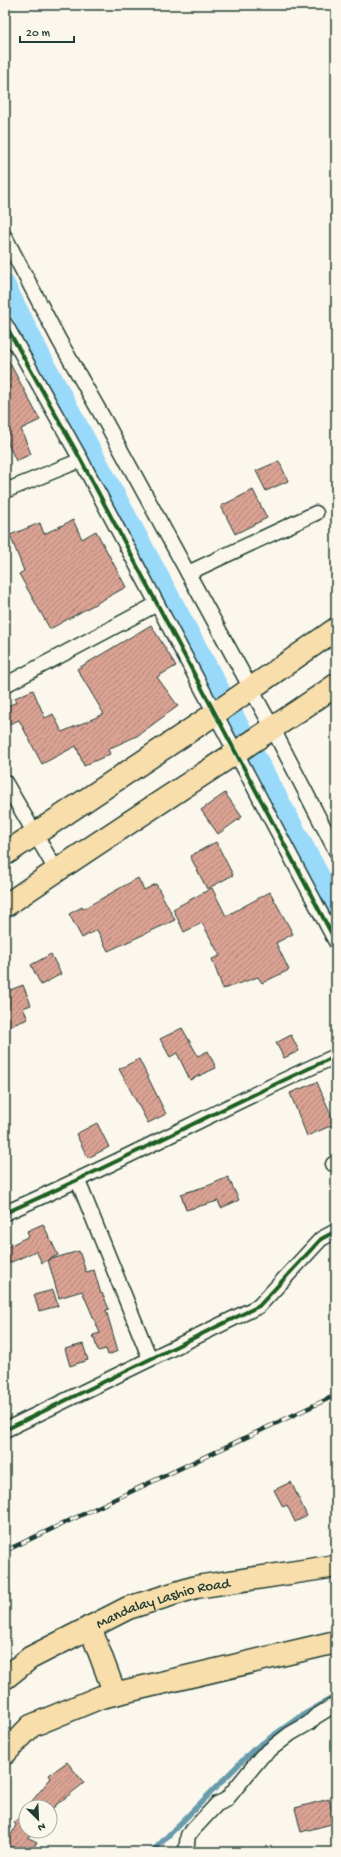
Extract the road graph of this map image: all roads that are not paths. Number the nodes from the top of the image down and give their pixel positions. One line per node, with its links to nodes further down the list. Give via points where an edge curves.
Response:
1 (5, 238): 6 (street)
2 (5, 324): 3 (street)
3 (81, 460): 4 (street); 7 (street)
4 (5, 491)
5 (316, 513): 6 (street)
6 (188, 573): 11 (street)
7 (157, 604): 9 (street); 12 (street)
8 (336, 629): 11 (main road)
9 (5, 685)
10 (336, 685): 13 (main road)
11 (247, 692): 12 (main road); 13 (street)
12 (220, 710): 14 (street); 16 (main road)
13 (270, 731): 14 (main road); 17 (street)
14 (240, 751): 19 (main road); 21 (street)
15 (5, 782): 16 (street)
16 (34, 834): 18 (main road); 19 (street)
17 (336, 851)
18 (5, 854)
19 (56, 870): 20 (main road)
20 (5, 906)
21 (336, 942)
22 (336, 1056): 23 (street)
23 (78, 1181): 24 (street); 26 (street)
24 (5, 1213)
25 (336, 1231): 26 (street, via 321,1239 259,1306)
26 (150, 1359): 27 (street)
27 (5, 1430)
28 (336, 1566): 29 (main road, Mandalay Lashio Road, via 196,1587 128,1608)
29 (90, 1627): 31 (main road, Mandalay Lashio Road, via 30,1658); 32 (main road)
30 (336, 1642): 32 (main road)
31 (5, 1678)
32 (114, 1694): 34 (main road, via 31,1726)
33 (336, 1704): 35 (street, via 262,1756 226,1800 217,1804 188,1835)
34 (5, 1753)
35 (186, 1852)

